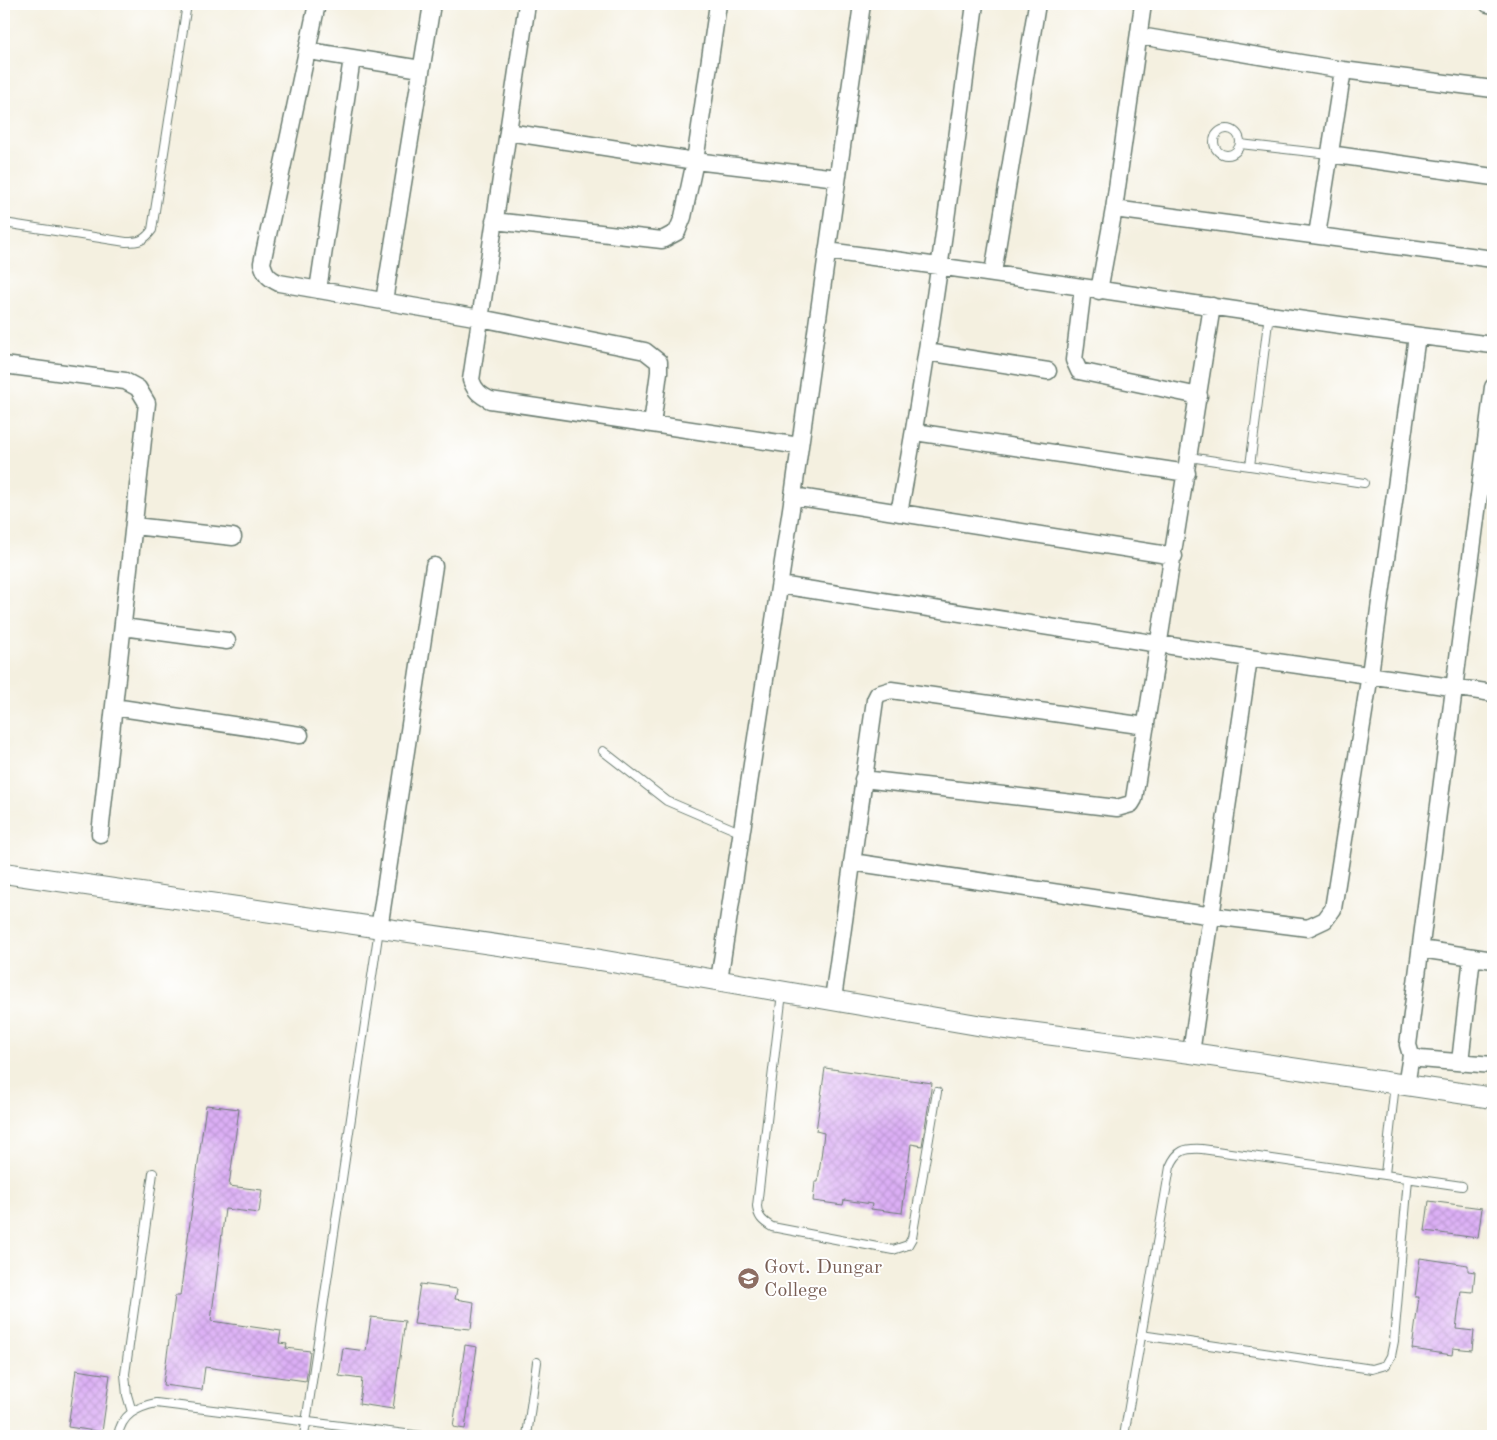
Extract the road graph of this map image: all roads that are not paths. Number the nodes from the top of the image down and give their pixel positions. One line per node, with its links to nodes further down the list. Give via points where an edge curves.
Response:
1 (187, 4): 26 (lane, via 152,230 146,239 126,242)
2 (317, 4): 13 (street)
3 (432, 4): 15 (street)
4 (527, 4): 18 (street)
5 (718, 4): 21 (street)
6 (862, 4): 23 (street)
7 (974, 4): 30 (street)
8 (1037, 4): 31 (street)
9 (1144, 4): 12 (street)
10 (1488, 4): 11 (street)
11 (1493, 4)
12 (1140, 36): 16 (street); 24 (street)
13 (308, 50): 14 (street); 33 (street, via 262,263 264,273 270,279)
14 (352, 58): 15 (street); 33 (street)
15 (422, 69): 35 (street)
16 (1343, 70): 17 (street); 20 (street)
17 (1493, 89)
18 (508, 132): 21 (street); 25 (street)
19 (1240, 144): 20 (lane)
20 (1329, 154): 22 (street); 27 (street)
21 (695, 161): 23 (street); 25 (street, via 683,217 677,232 669,238 662,240)
22 (1493, 176)
23 (837, 178): 28 (street)
24 (1114, 209): 27 (street); 34 (street)
25 (494, 222): 38 (street)
26 (4, 223)
27 (1317, 235): 29 (street)
28 (827, 251): 30 (street); 48 (street)
29 (1493, 259)
30 (940, 265): 31 (street); 41 (street)
31 (993, 272): 32 (street)
32 (1083, 288): 34 (street); 45 (street, via 1074,360 1079,371)
33 (318, 290): 35 (street)
34 (1100, 291): 36 (street)
35 (384, 302): 38 (street)
36 (1212, 306): 37 (street); 45 (street)
37 (1269, 314): 39 (street); 50 (lane)
38 (480, 318): 46 (street, via 652,354 659,362 659,372); 46 (street, via 471,380 480,395 490,400)
39 (1417, 336): 40 (street); 63 (street)
40 (1493, 345)
41 (927, 352): 43 (street); 47 (street)
42 (4, 365): 54 (street, via 125,381 138,388 145,397 147,412)
43 (1048, 371)
44 (1493, 387): 64 (street)
45 (1199, 396): 49 (street)
46 (652, 424): 48 (street)
47 (915, 432): 49 (street); 53 (street)
48 (800, 446): 52 (street)
49 (1188, 465): 50 (lane); 56 (street)
50 (1250, 466): 51 (lane)
51 (1364, 483)
52 (793, 496): 53 (street); 58 (street)
53 (899, 514): 56 (street)
54 (134, 526): 55 (street); 59 (street)
55 (233, 537)
56 (1174, 556): 61 (street)
57 (434, 566): 76 (street)
58 (780, 585): 61 (street); 71 (street)
59 (123, 627): 60 (street); 66 (street)
60 (227, 641)
61 (1160, 643): 62 (street); 67 (street)
62 (1249, 658): 63 (street); 75 (street)
63 (1370, 674): 64 (street); 75 (street, via 1333,910 1325,920 1308,928)
64 (1454, 686): 65 (street); 77 (street)
65 (1493, 693)
66 (114, 708): 68 (street); 72 (street)
67 (1146, 726): 70 (street, via 1134,798 1125,808); 70 (street, via 884,690 875,700)
68 (300, 735)
69 (603, 751): 71 (lane, via 667,801)
70 (863, 779): 73 (street)
71 (742, 833): 80 (street)
72 (100, 834)
73 (852, 862): 75 (street); 82 (street)
74 (4, 873): 76 (street)
75 (1213, 916): 83 (street)
76 (380, 928): 80 (street); 97 (lane)
77 (1421, 949): 78 (street); 84 (street, via 1408,1045)
78 (1472, 957): 79 (street); 85 (street)
79 (1493, 960)
80 (719, 980): 81 (street)
81 (782, 992): 82 (street); 88 (lane, via 757,1206 763,1222 772,1227 894,1250 908,1245 912,1238)
82 (834, 999): 83 (street, via 983,1026)
83 (1191, 1053): 87 (street)
84 (1411, 1055): 85 (street, via 1420,1059); 87 (street)
85 (1460, 1062): 86 (street)
86 (1493, 1065)
87 (1401, 1085): 89 (street); 91 (lane)
88 (936, 1092)
89 (1493, 1098)
90 (154, 1173): 96 (lane, via 125,1374 126,1395)
91 (1385, 1174): 92 (lane); 94 (lane, via 1202,1148 1181,1151 1174,1156 1170,1167)
92 (1408, 1179): 93 (lane); 94 (lane, via 1394,1341 1392,1356 1386,1365 1372,1369)
93 (1462, 1186)
94 (1142, 1335): 102 (lane)
95 (536, 1362): 101 (lane)
96 (132, 1412): 97 (lane, via 156,1403); 98 (lane, via 124,1420)
97 (307, 1420): 99 (lane); 100 (lane)
98 (118, 1436)
99 (304, 1436)
100 (422, 1436)
101 (528, 1436)
102 (1124, 1436)

